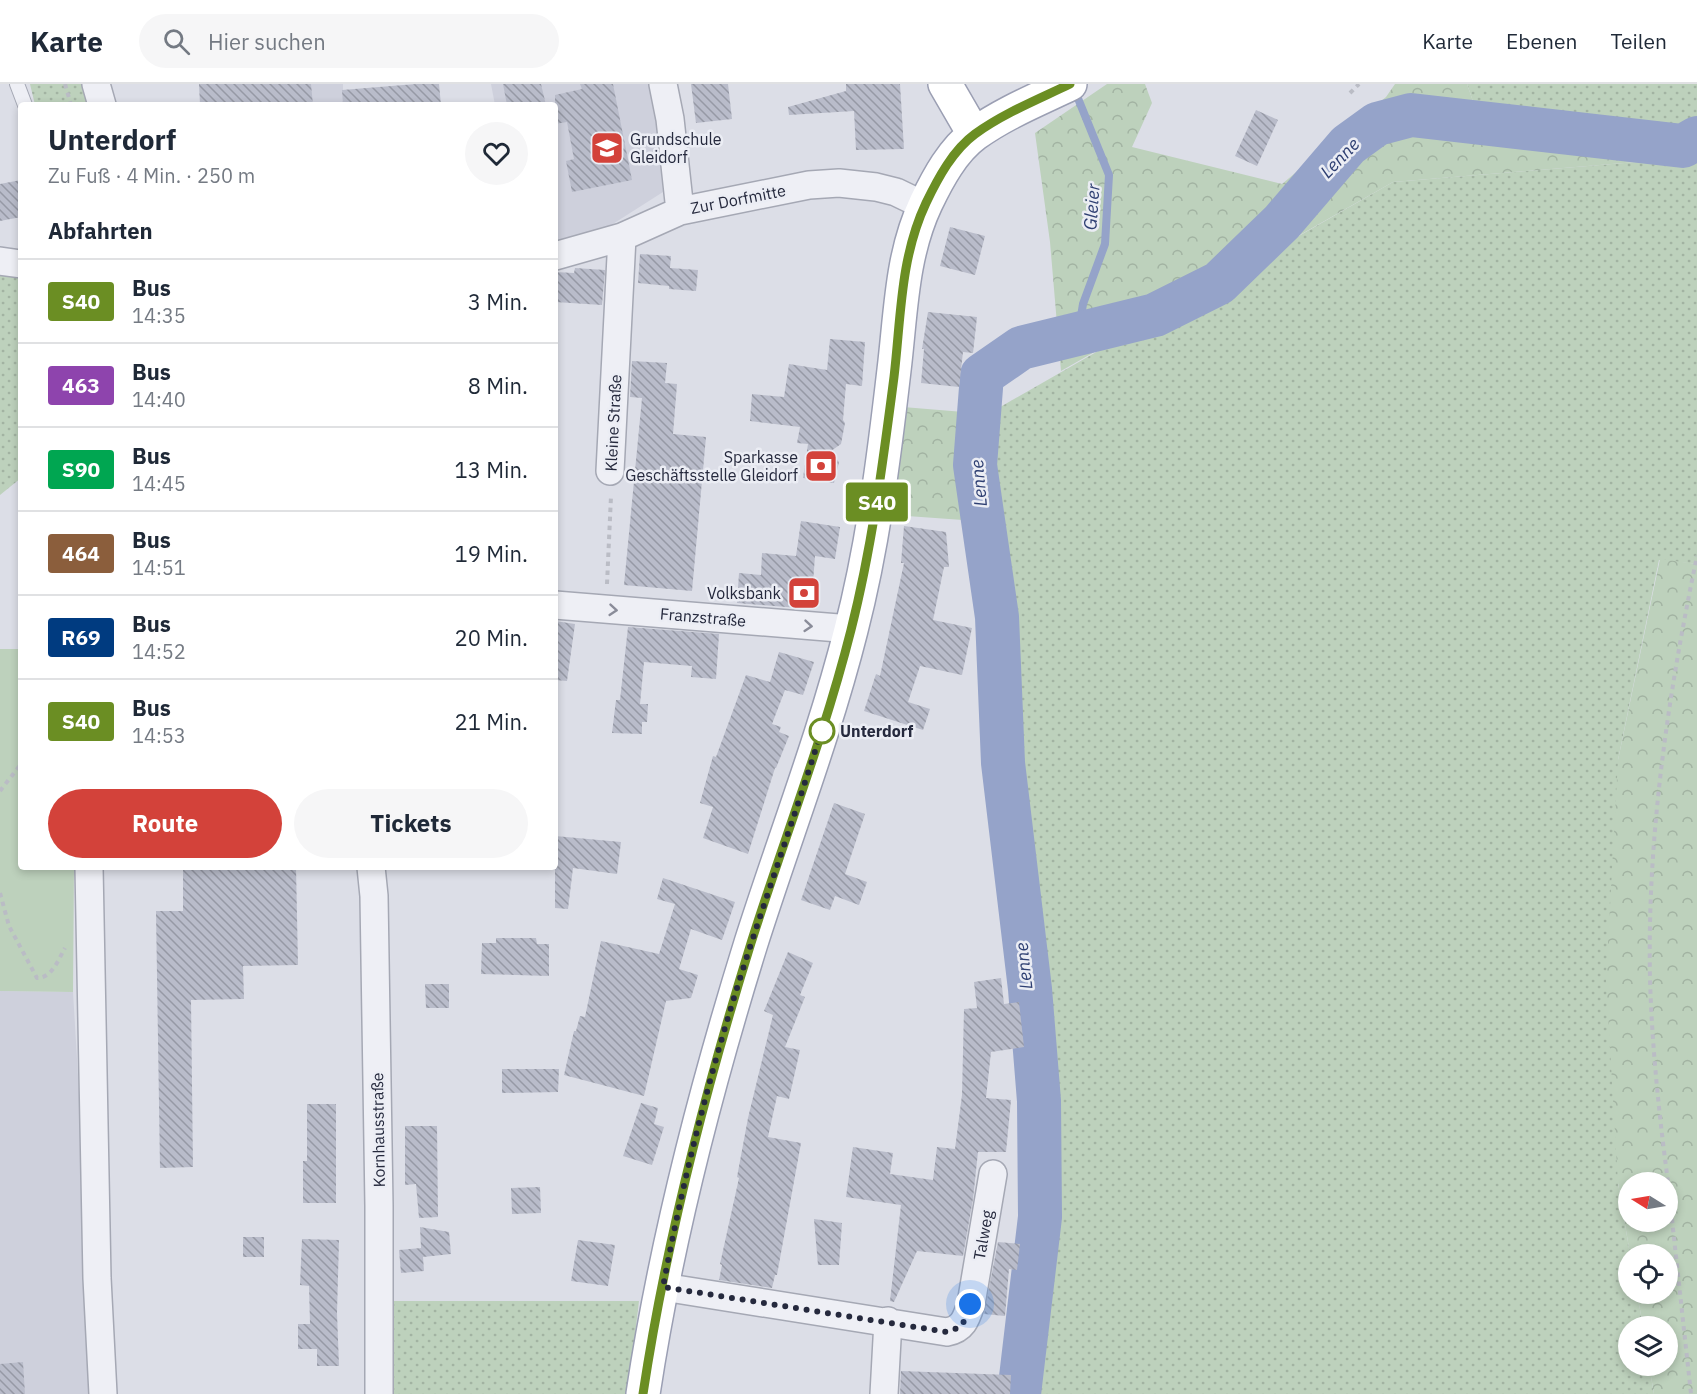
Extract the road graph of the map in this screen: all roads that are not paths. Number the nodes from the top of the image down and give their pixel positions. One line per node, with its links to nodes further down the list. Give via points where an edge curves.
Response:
1 (17, 84): 6 (lane)
2 (96, 84): 7 (street)
3 (663, 84): 10 (street)
4 (945, 84): 8 (main road)
5 (1064, 87): 8 (main road)
6 (24, 102)
7 (101, 102)
8 (974, 134): 9 (main road, via 943,171)
9 (925, 206): 10 (street, Zur Dorfmitte, via 896,192 827,183); 17 (main road, via 903,279 877,507)
10 (680, 211): 11 (street, Zur Dorfmitte)
11 (622, 237): 12 (street, Zur Dorfmitte); 15 (street, Kleine Straße)
12 (558, 255)
13 (0, 261): 14 (street)
14 (18, 264)
15 (610, 471)
16 (558, 605): 17 (street, Franzstraße, one-way to 17)
17 (851, 629): 21 (main road, via 811,766 723,1035 688,1161)
18 (89, 870): 23 (street)
19 (371, 870): 24 (street, Kornhausstraße, via 379,1183)
20 (993, 1174): 22 (street, Talweg, via 965,1322 947,1332)
21 (663, 1287): 22 (street, Talweg); 25 (main road)
22 (888, 1321): 26 (street)
23 (102, 1394)
24 (379, 1394)
25 (643, 1394)
26 (884, 1394)

